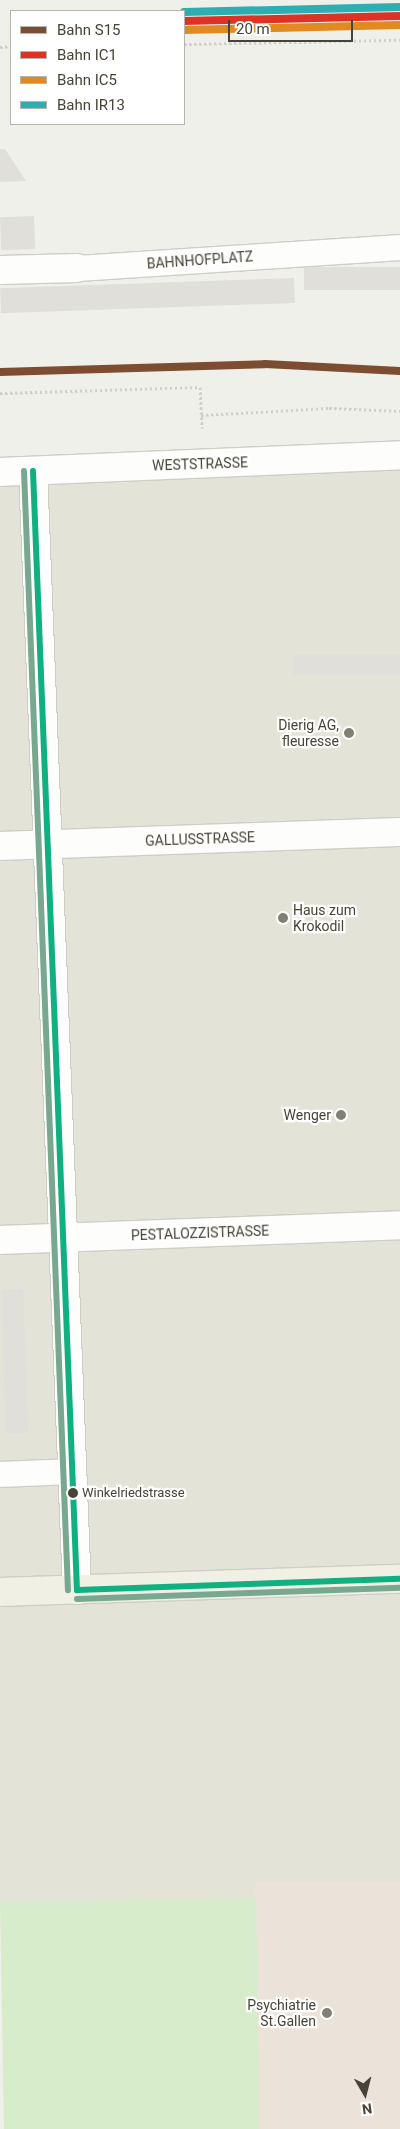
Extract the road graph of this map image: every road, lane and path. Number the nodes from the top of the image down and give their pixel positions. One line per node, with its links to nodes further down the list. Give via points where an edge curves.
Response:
1 (400, 40): 2 (path)
2 (185, 44)
3 (400, 246): 4 (lane, BAHNHOFPLATZ)
4 (77, 268): 5 (street, BAHNHOFPLATZ)
5 (0, 270)
6 (200, 387): 7 (path)
7 (0, 393)
8 (400, 411): 9 (path, via 329,408)
9 (201, 415)
10 (400, 455): 11 (street, WESTSTRASSE)
11 (33, 471): 12 (street, WESTSTRASSE); 14 (street)
12 (0, 472)
13 (400, 832): 14 (street, GALLUSSTRASSE)
14 (50, 845): 15 (street, GALLUSSTRASSE); 17 (street)
15 (0, 846)
16 (400, 1225): 17 (street, PESTALOZZISTRASSE)
17 (64, 1238): 18 (street, PESTALOZZISTRASSE); 19 (street)
18 (0, 1240)
19 (72, 1471): 20 (lane); 22 (street)
20 (0, 1474)
21 (400, 1580): 22 (main road)
22 (77, 1590): 23 (main road)
23 (0, 1592)

